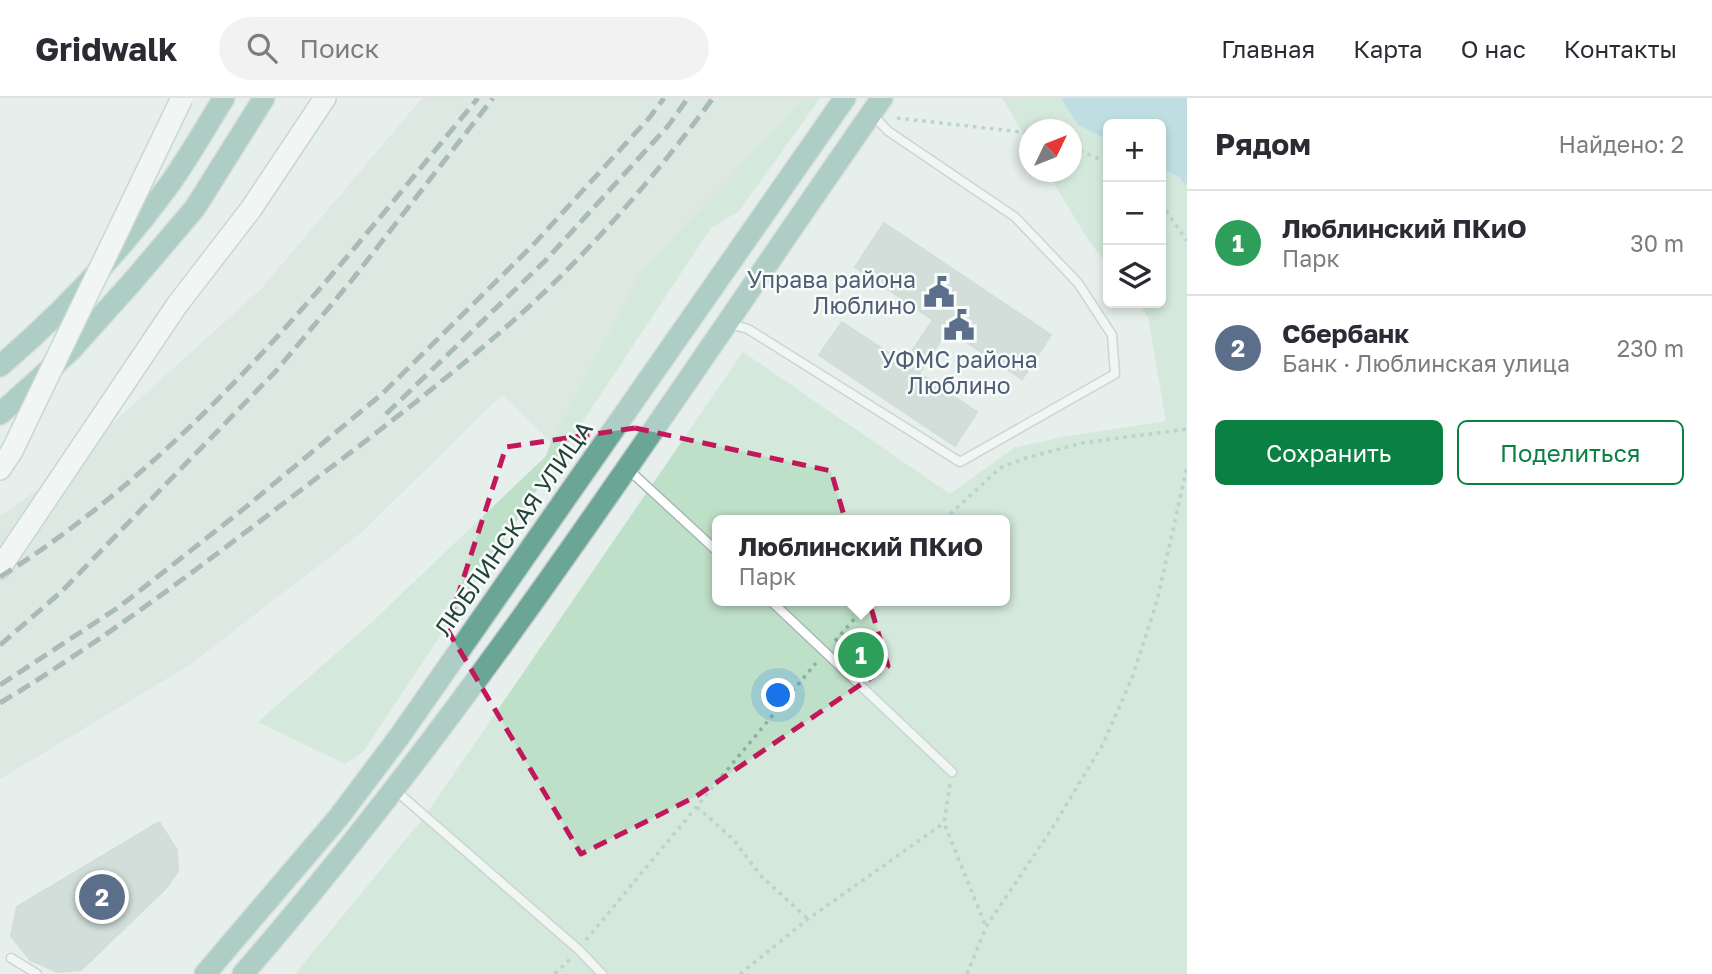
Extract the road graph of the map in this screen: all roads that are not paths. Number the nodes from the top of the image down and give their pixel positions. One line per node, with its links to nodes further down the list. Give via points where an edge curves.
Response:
1 (182, 98): 11 (main road, bridge)
2 (224, 98): 8 (main road, via 167,189 47,325)
3 (264, 98): 9 (main road, via 195,208 71,350)
4 (325, 98): 13 (main road, via 251,209 177,305)
5 (845, 98): 19 (main road, ЛЮБЛИНСКАЯ УЛИЦА, via 399,737 338,818)
6 (877, 106): 7 (main road); 7 (lane, via 888,131 1014,217 1078,283 1112,335 1115,374 960,462 748,329)
7 (727, 323): 10 (main road)
8 (0, 366)
9 (0, 414)
10 (626, 468): 12 (lane); 16 (main road)
11 (0, 469)
12 (712, 547)
13 (0, 568)
14 (776, 606): 15 (lane)
15 (952, 772)
16 (395, 790): 20 (main road); 21 (lane)
17 (11, 958): 18 (lane)
18 (37, 974)
19 (205, 974)
20 (243, 974)
21 (602, 974)

